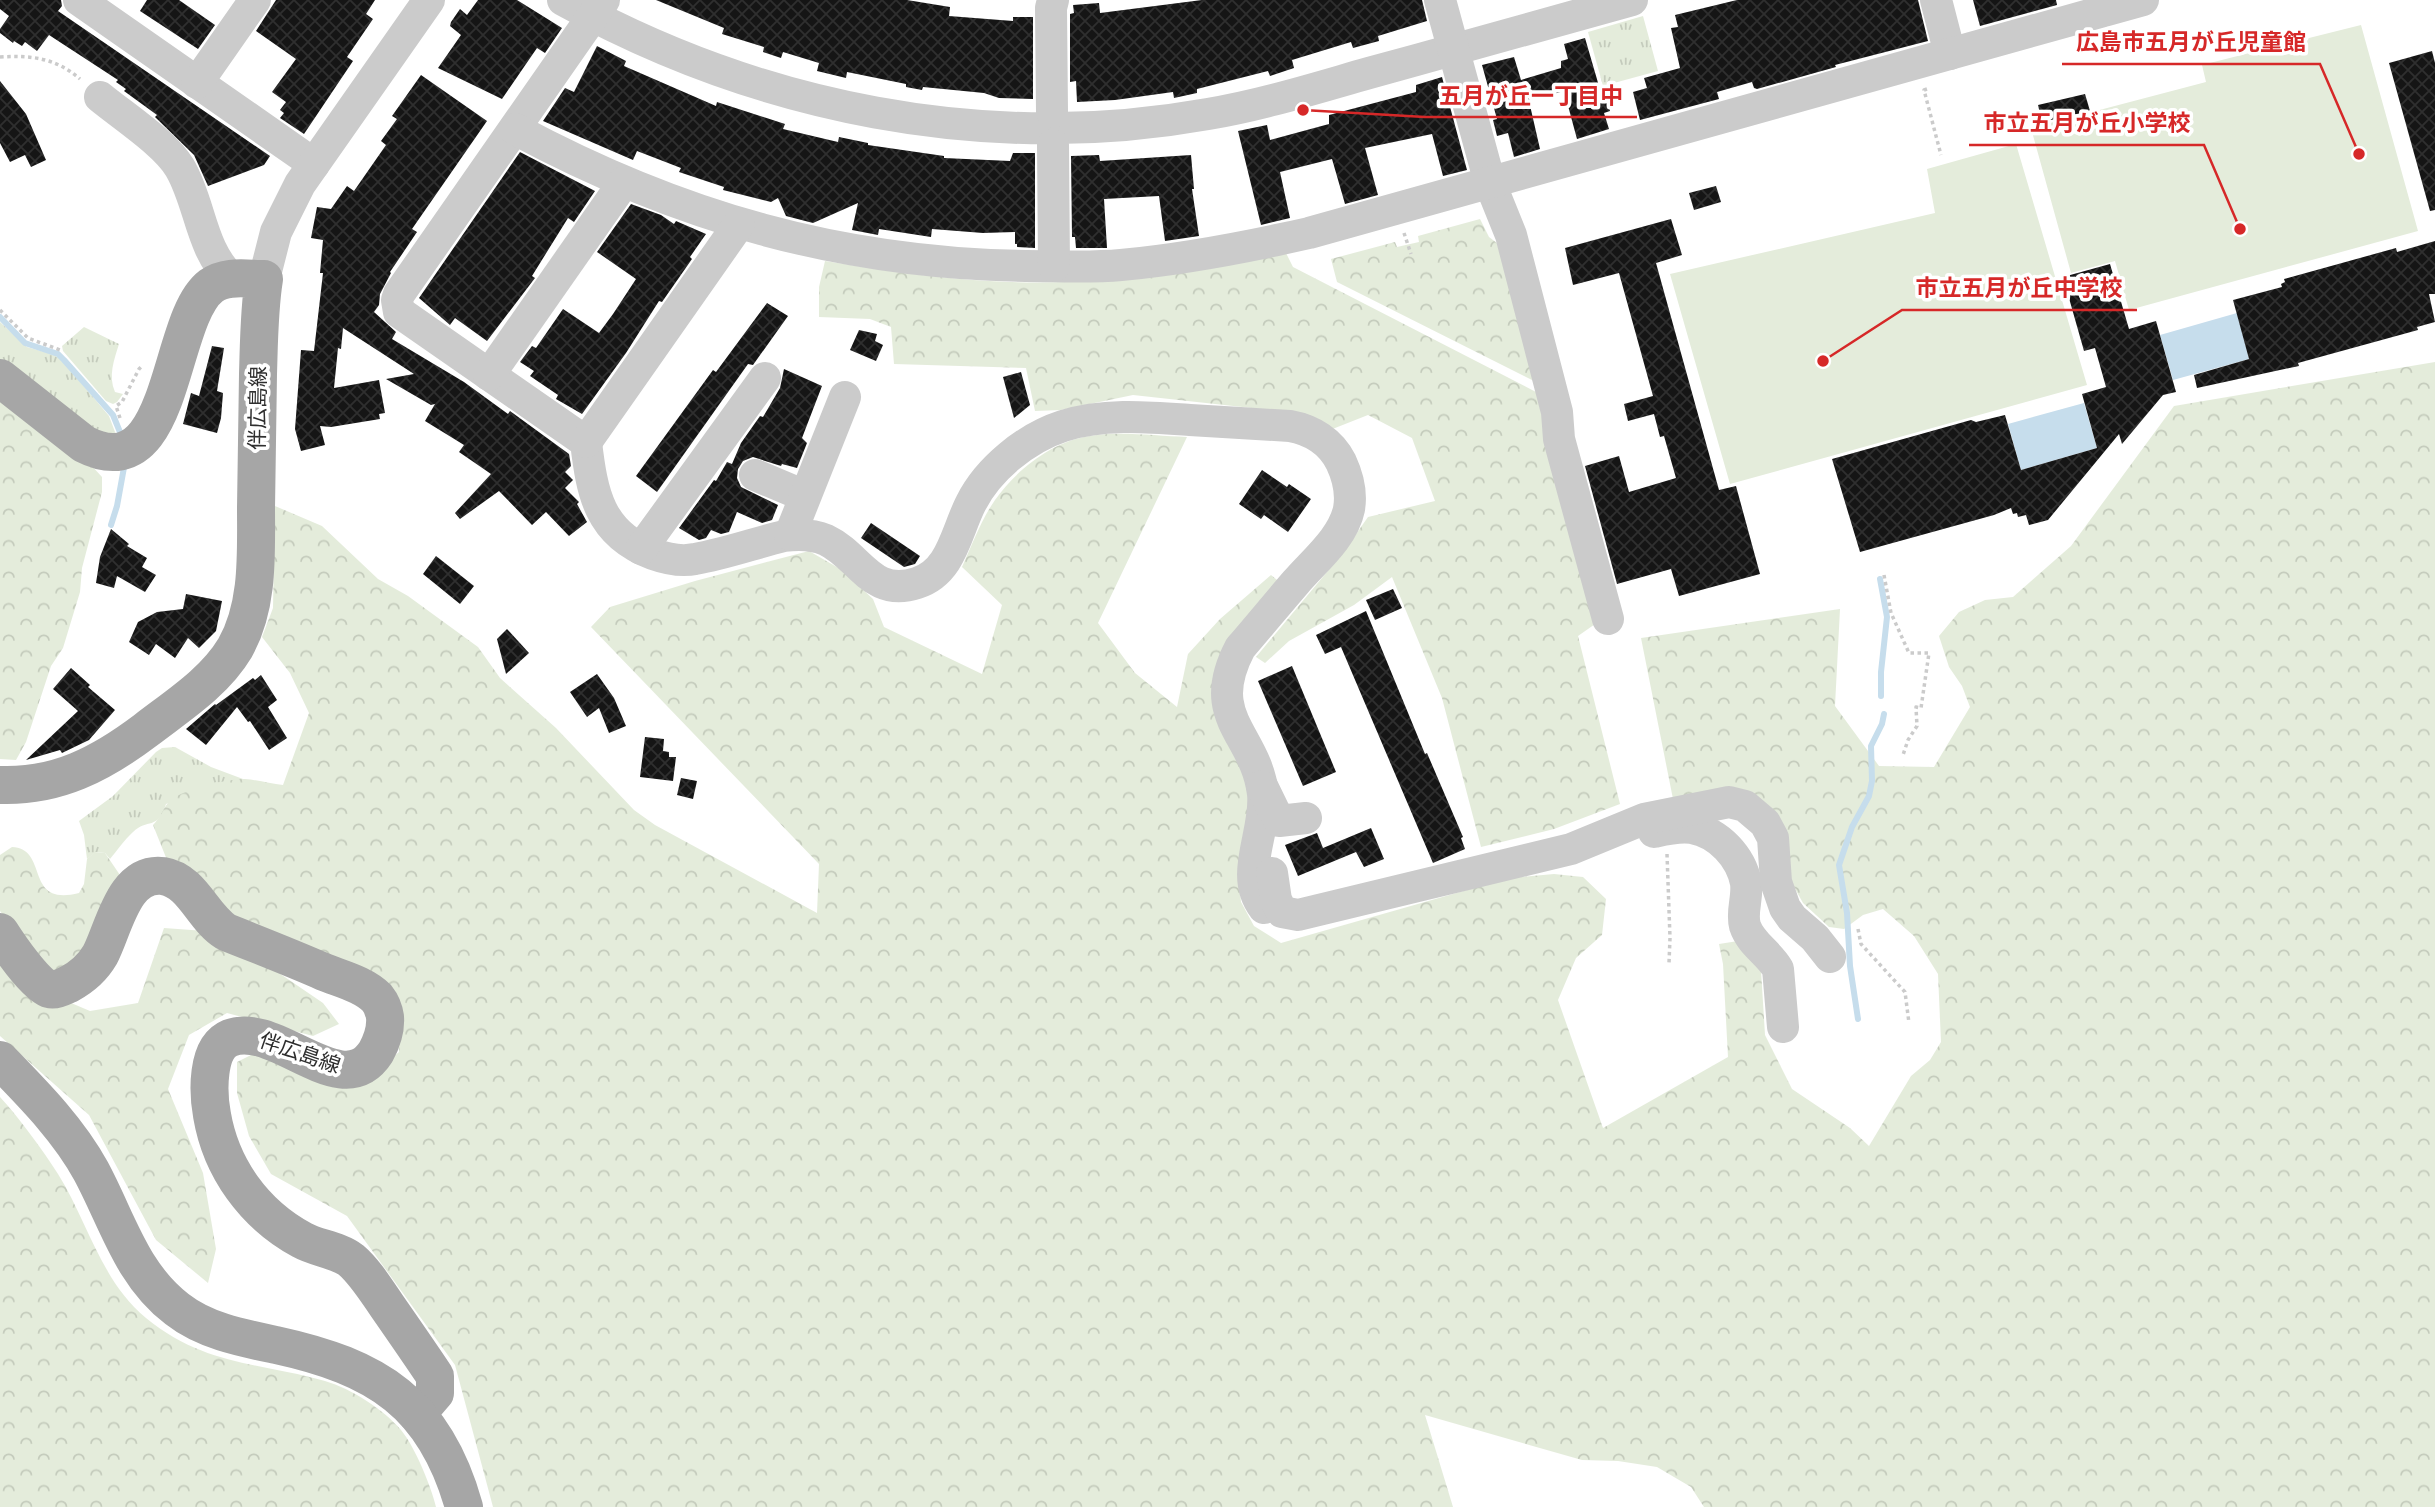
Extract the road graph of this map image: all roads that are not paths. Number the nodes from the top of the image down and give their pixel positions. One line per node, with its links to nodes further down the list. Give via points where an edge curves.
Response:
1 (255, 0): 13 (street)
2 (429, 0): 18 (street)
3 (563, 0): 10 (street)
4 (1053, 0): 15 (street)
5 (1440, 0): 11 (street)
6 (1632, 0): 11 (street)
7 (1936, 0): 12 (street)
8 (2143, 0): 12 (street)
9 (94, 4): 13 (street)
10 (598, 8): 11 (street, via 688,60 788,93 907,118 1008,128 1108,126 1208,114); 16 (street)
11 (1454, 50): 20 (street)
12 (1950, 54): 20 (street)
13 (197, 83): 18 (street)
14 (100, 97): 23 (street, via 180,168 213,255)
15 (1052, 112)
16 (515, 129): 19 (street); 24 (street, via 397,300 403,316)
17 (1053, 145): 22 (street)
18 (314, 164): 23 (street)
19 (624, 182): 21 (street); 24 (street)
20 (1490, 183): 22 (street, via 1246,248 1119,265); 33 (street, via 1511,235)
21 (739, 224): 22 (street, via 831,247 896,257); 28 (street)
22 (1054, 266)
23 (248, 279): 25 (main road, via 220,281 196,302 158,414 149,431 125,450 98,451 84,444); 35 (main road, 伴広島線, via 258,357 256,561 249,612 240,637 226,660 195,692 97,762 54,781)
24 (489, 375): 28 (street)
25 (0, 378)
26 (765, 378): 32 (street)
27 (845, 397): 30 (street)
28 (586, 442): 32 (street, via 593,491 604,517 613,530)
29 (755, 475): 30 (street)
30 (805, 496): 31 (street)
31 (790, 535): 32 (street, via 694,560 676,560); 34 (street, via 827,541 887,585 911,585 930,578 944,565 971,503 1001,464 1052,430 1094,419 1139,417 1290,426 1321,437 1338,456 1348,480 1349,510 1337,536 1240,648 1232,666 1227,695 1230,715)
32 (641, 549)
33 (1608, 619)
34 (1260, 781): 36 (street, via 1293,819 1271,847 1276,900 1282,912 1298,915); 37 (street, via 1263,810 1252,883)
35 (0, 785)
36 (1571, 849): 39 (street, via 1644,819 1719,803 1745,806 1759,816 1773,838 1776,882 1785,908); 40 (street, via 1680,828 1700,830 1722,844 1741,867 1746,885 1745,925 1778,969)
37 (1264, 908)
38 (0, 932): 42 (main road, 伴広島線, via 40,982 56,989 78,979 100,956 131,890 161,876 186,887 210,920 226,932 357,985 379,1000 386,1021 382,1041 363,1065 349,1070 330,1067 259,1036 238,1036 219,1044 212,1057 212,1113 222,1152 249,1198 295,1236 349,1258 435,1376 435,1393)
39 (1830, 957)
40 (1783, 1027)
41 (0, 1060): 42 (main road, via 59,1124 90,1170 143,1275 177,1309 218,1331 344,1364 388,1387)
42 (416, 1414): 43 (main road, via 439,1443)
43 (464, 1507)

